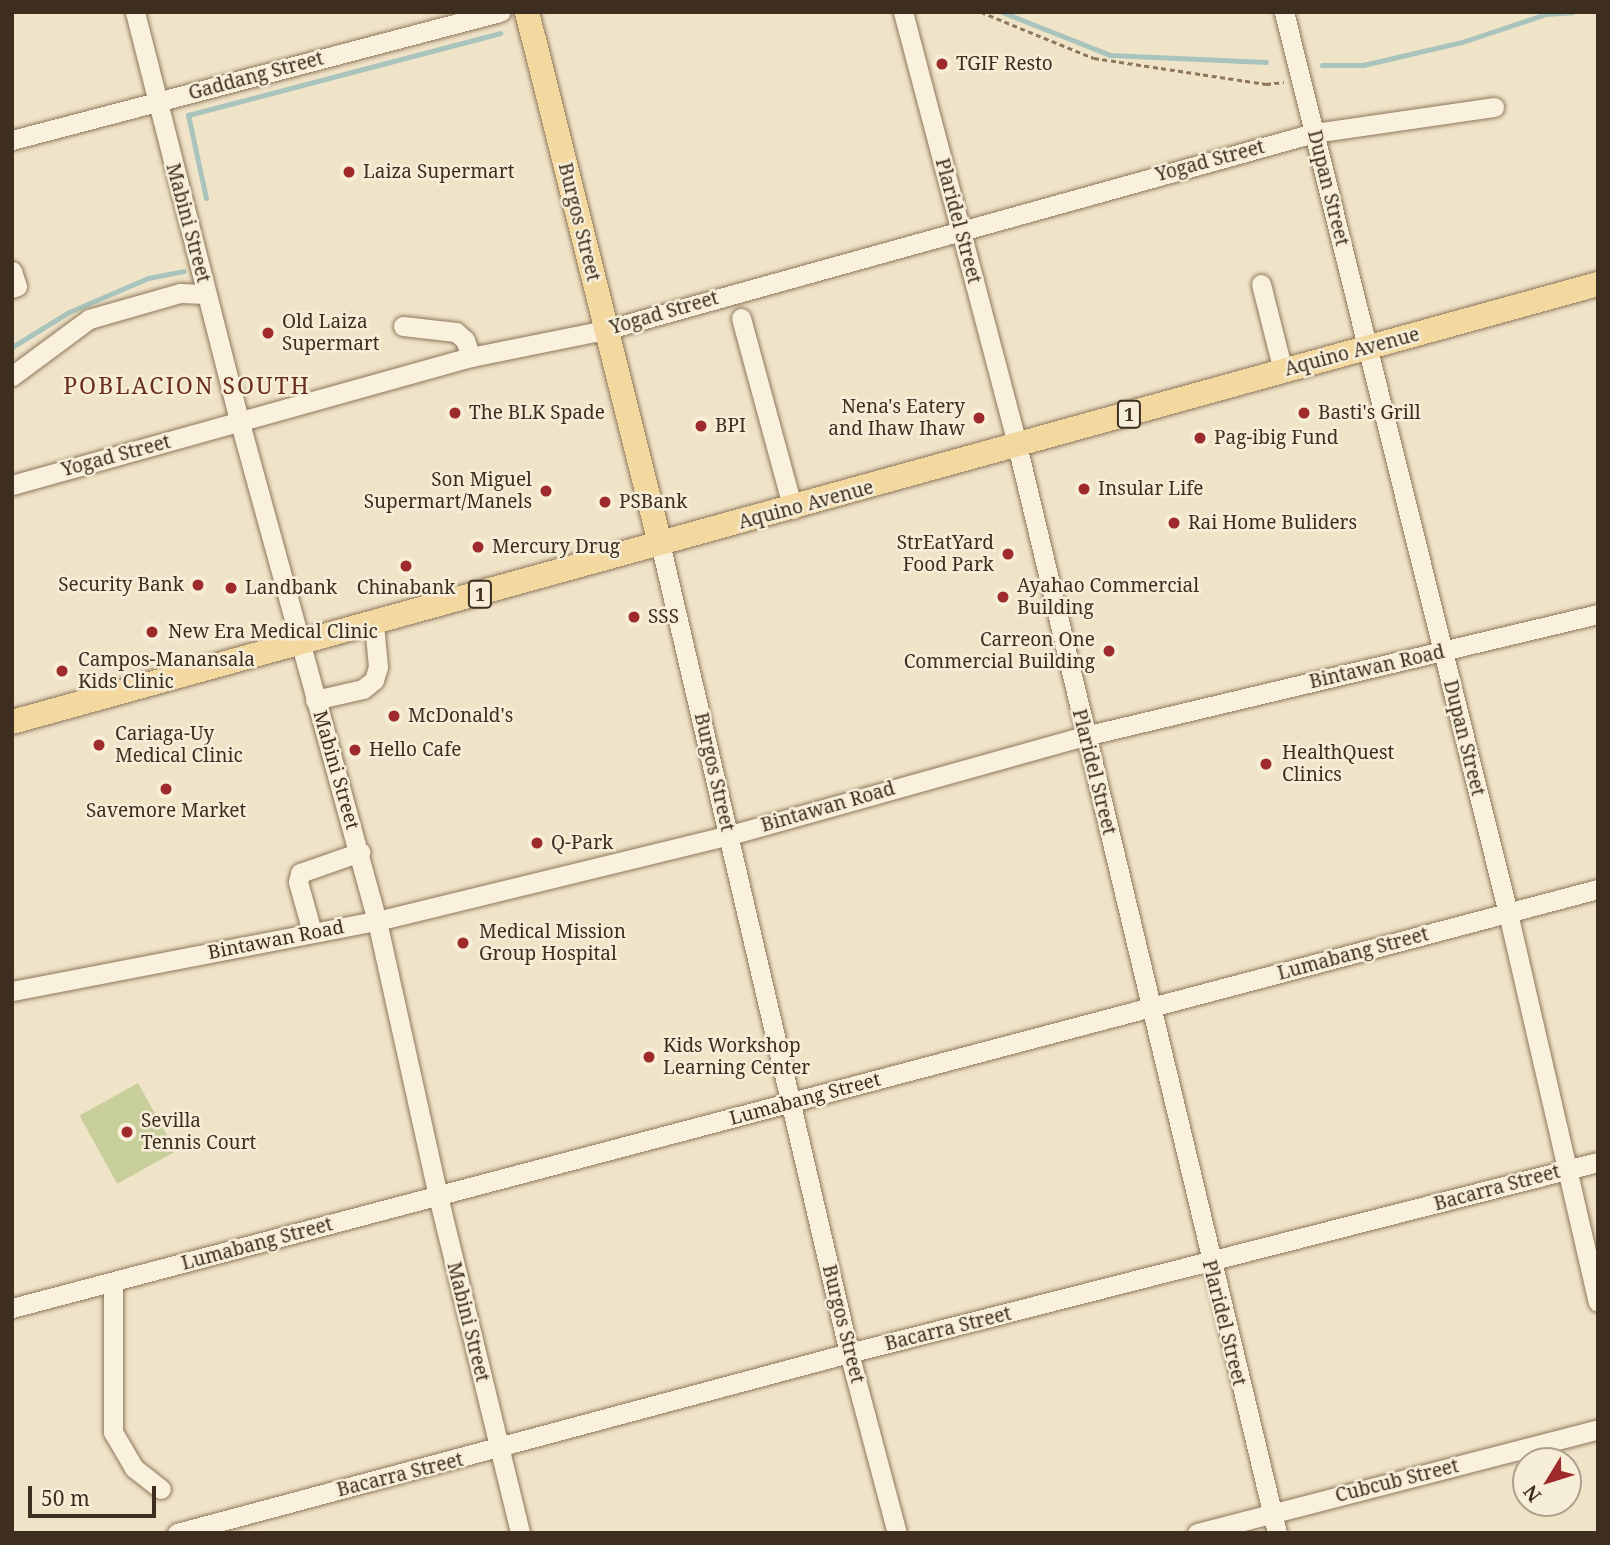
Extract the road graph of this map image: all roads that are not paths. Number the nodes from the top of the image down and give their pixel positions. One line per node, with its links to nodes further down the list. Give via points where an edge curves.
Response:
1 (135, 12): 6 (street, Mabini Street)
2 (500, 12): 6 (street, Gaddang Street)
3 (527, 12): 18 (main road, Burgos Street)
4 (903, 12): 10 (street, Plaridel Street)
5 (1284, 12): 8 (street, Dupan Street)
6 (156, 102): 9 (street, Gaddang Street); 15 (street, Mabini Street)
7 (1494, 107): 8 (street, Yogad Street)
8 (1314, 132): 10 (street, Yogad Street); 19 (street, Dupan Street)
9 (12, 141)
10 (960, 228): 18 (street, Yogad Street); 24 (street, Plaridel Street)
11 (12, 271): 14 (street, via 16,286)
12 (1261, 284): 21 (street)
13 (1598, 284): 19 (main road, Aquino Avenue / 1)
14 (12, 288)
15 (206, 294): 22 (street, via 180,293 89,318); 23 (street, Mabini Street)
16 (741, 318): 26 (street)
17 (403, 326): 20 (street, via 456,332 465,340)
18 (605, 330): 20 (street, Yogad Street); 27 (main road, Burgos Street)
19 (1369, 348): 21 (main road, Aquino Avenue / 1); 31 (street, Dupan Street)
20 (471, 357): 23 (street, Yogad Street)
21 (1283, 371): 24 (main road, Aquino Avenue / 1)
22 (12, 376)
23 (240, 423): 25 (street, Yogad Street); 30 (street, Mabini Street)
24 (1017, 445): 26 (main road, Aquino Avenue / 1); 34 (street, Plaridel Street)
25 (12, 485)
26 (793, 509): 27 (main road, Aquino Avenue / 1)
27 (660, 543): 29 (main road, Aquino Avenue / 1); 35 (street, Burgos Street)
28 (1598, 614): 31 (street, Bintawan Road)
29 (374, 624): 30 (main road, Aquino Avenue / 1); 32 (street, via 378,667 374,680 363,690)
30 (300, 643): 32 (street, Mabini Street); 33 (main road, Aquino Avenue / 1)
31 (1443, 651): 34 (street, Bintawan Road); 38 (street, Dupan Street)
32 (315, 700): 36 (street, Mabini Street)
33 (12, 722)
34 (1085, 736): 35 (street, Bintawan Road); 42 (street, Plaridel Street)
35 (730, 835): 39 (street, Bintawan Road); 43 (street, Burgos Street)
36 (360, 852): 39 (street, Mabini Street); 40 (street, via 300,873 298,882)
37 (1598, 889): 38 (street, Lumabang Street)
38 (1508, 913): 42 (street, Lumabang Street); 45 (street, Dupan Street)
39 (377, 921): 40 (street, Bintawan Road); 46 (street, Mabini Street)
40 (312, 932): 41 (street, Bintawan Road)
41 (12, 991)
42 (1151, 1007): 43 (street, Lumabang Street); 47 (street, Plaridel Street)
43 (789, 1103): 46 (street, Lumabang Street); 51 (street, Burgos Street)
44 (1598, 1162): 45 (street, Bacarra Street)
45 (1567, 1169): 47 (street, Bacarra Street); 49 (street, Dupan Street)
46 (438, 1196): 48 (street, Lumabang Street); 53 (street, Mabini Street)
47 (1209, 1263): 51 (street, Bacarra Street); 55 (street, Plaridel Street)
48 (113, 1282): 50 (street, Lumabang Street); 54 (street, via 113,1432 134,1468)
49 (1598, 1302)
50 (12, 1308)
51 (849, 1353): 53 (street, Bacarra Street); 58 (street, Burgos Street)
52 (1598, 1429): 55 (street, Cubcub Street)
53 (499, 1450): 56 (street, Bacarra Street); 57 (street, Mabini Street)
54 (161, 1489)
55 (1271, 1513): 59 (street, Cubcub Street); 60 (street, Plaridel Street)
56 (177, 1533)
57 (520, 1533)
58 (898, 1533)
59 (1197, 1533)
60 (1276, 1533)

